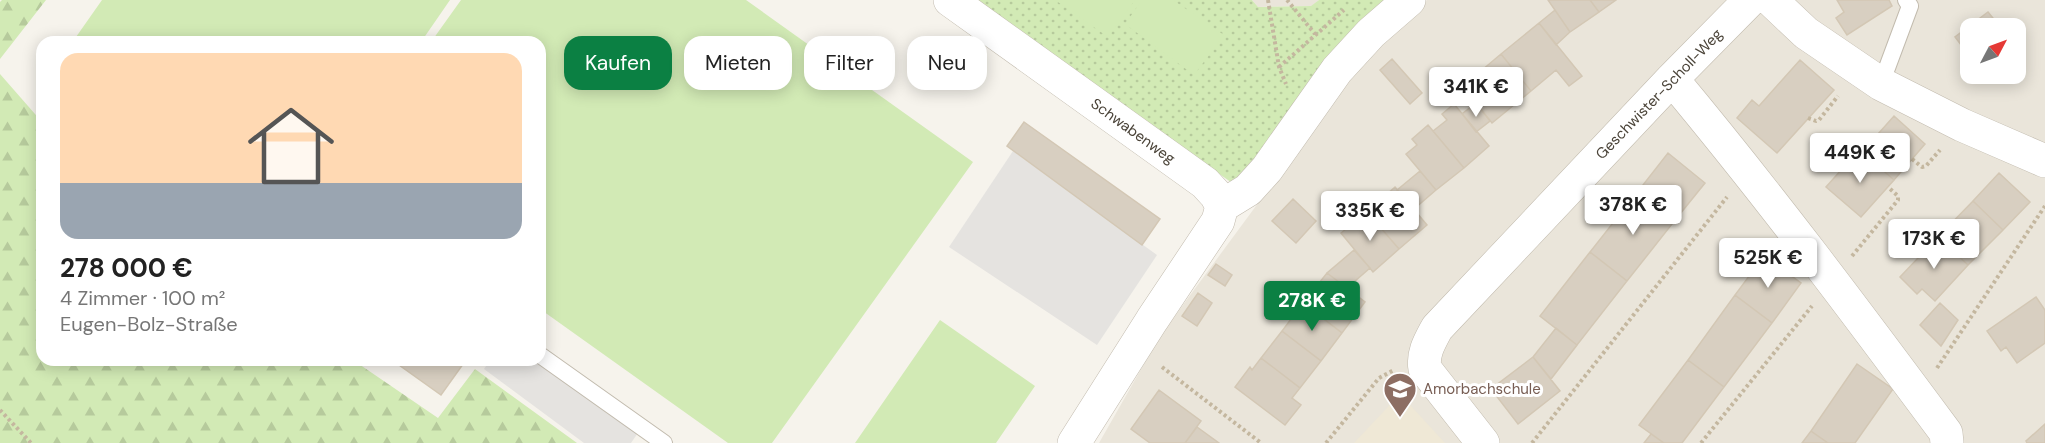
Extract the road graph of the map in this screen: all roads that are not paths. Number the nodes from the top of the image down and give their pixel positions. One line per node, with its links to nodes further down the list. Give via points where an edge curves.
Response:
1 (950, 0): 9 (street, Schwabenweg, via 1205,183)
2 (1409, 0): 9 (street, via 1337,70 1248,190)
3 (1750, 0): 7 (street, Geschwister-Scholl-Weg)
4 (1771, 0): 6 (street, via 1806,33)
5 (1906, 0): 6 (lane, via 1910,6)
6 (1870, 77): 8 (street, via 1962,125)
7 (1672, 79): 13 (street, Geschwister-Scholl-Weg, via 1437,328 1423,361 1425,369); 14 (street, via 1833,280 1946,433)
8 (2045, 160)
9 (1222, 206): 12 (street, via 1218,221)
10 (546, 359): 11 (lane)
11 (664, 443)
12 (1074, 443)
13 (1483, 443)
14 (1948, 443)

